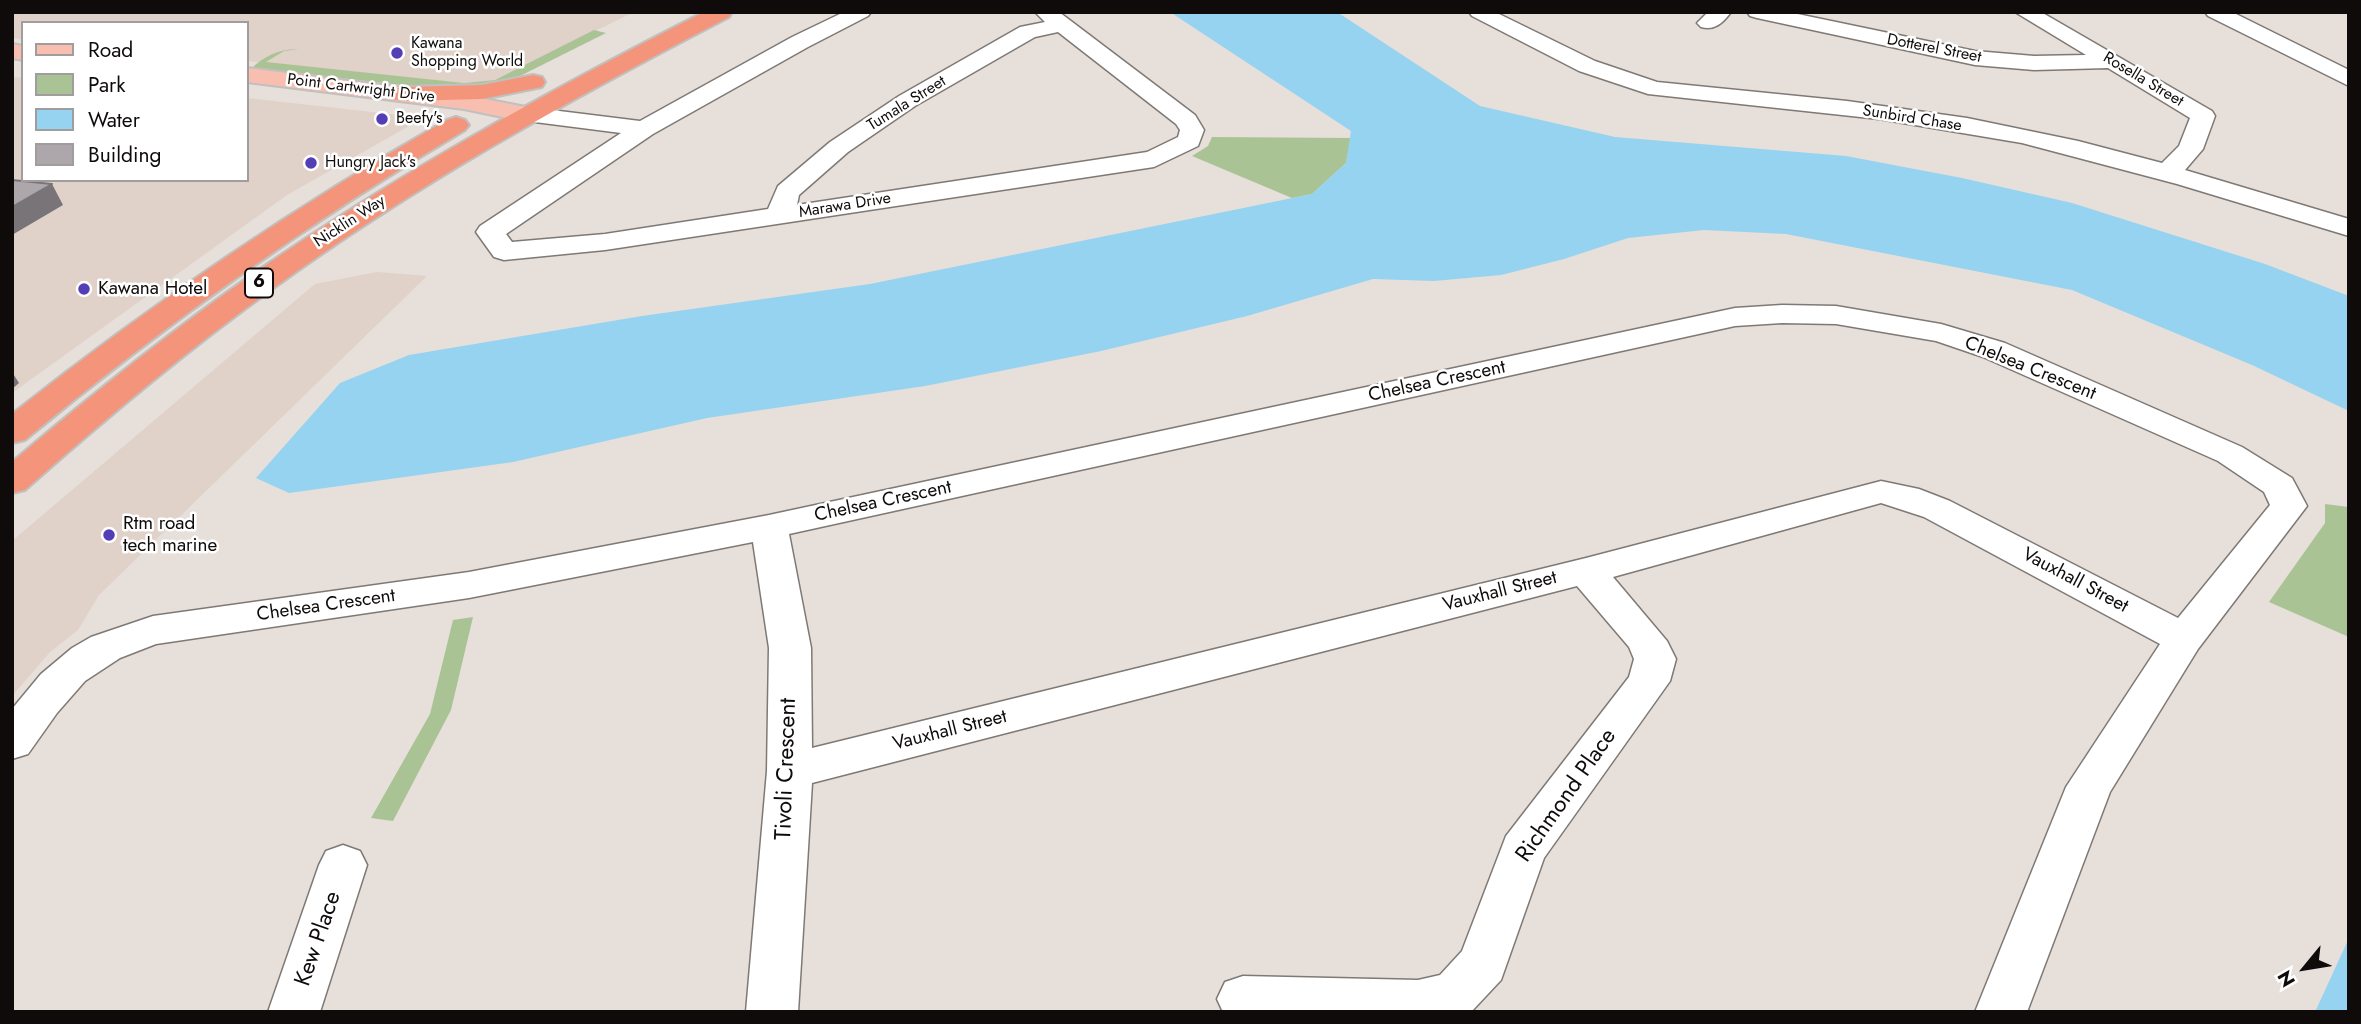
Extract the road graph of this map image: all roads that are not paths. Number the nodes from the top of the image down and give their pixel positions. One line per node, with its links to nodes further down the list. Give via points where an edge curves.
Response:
1 (678, 12): 9 (highway)
2 (721, 12): 16 (highway, Nicklin Way / 6)
3 (861, 12): 17 (street, Marawa Drive)
4 (1479, 12): 18 (street, Sunbird Chase, via 1592,70 1657,89 1912,116)
5 (1757, 12): 10 (street, Dotterel Street, via 1975,58 2034,63)
6 (2025, 12): 10 (street, Rosella Street)
7 (2215, 12): 12 (street)
8 (1053, 19): 19 (street, Tumala Street, via 907,101 839,147 787,192); 19 (street, Marawa Drive, via 1186,120 1192,130 1189,141 1154,159)
9 (628, 35)
10 (2113, 61): 18 (street, Rosella Street, via 2203,116 2190,149)
11 (248, 75): 14 (main road, Point Cartwright Drive)
12 (2349, 79)
13 (248, 87): 15 (main road, Point Cartwright Drive)
14 (402, 94): 15 (main road, Point Cartwright Drive); 15 (highway, Nicklin Way / 6, via 482,92 543,77)
15 (482, 110): 16 (main road, Point Cartwright Drive); 21 (highway, Nicklin Way / 6, via 398,157 245,256)
16 (527, 114): 17 (street); 22 (highway, Nicklin Way / 6, via 434,167 268,278 153,363)
17 (644, 129): 19 (street, Marawa Drive, via 491,232 504,251 605,242)
18 (2168, 172): 20 (street, Sunbird Chase)
19 (780, 216)
20 (2349, 228)
21 (12, 432)
22 (12, 482)
23 (769, 527): 25 (street, Chelsea Crescent, via 1735,317 1836,315 1941,334 1994,350 2230,454 2279,486 2289,506); 26 (street, Chelsea Crescent, via 470,585 126,637 96,650 69,672); 27 (street, Tivoli Crescent, via 790,648)
24 (1586, 571): 25 (street, Vauxhall Street, via 1881,492 1937,509); 27 (street, Vauxhall Street); 29 (street, Richmond Place, via 1647,641 1655,659 1649,681 1523,850 1483,964 1456,994 1418,1004)
25 (2184, 639): 32 (street, Chelsea Crescent, via 2089,787)
26 (12, 742)
27 (790, 771): 31 (street, Tivoli Crescent)
28 (343, 865): 30 (street, Kew Place)
29 (1243, 999)
30 (294, 1012)
31 (772, 1012)
32 (2001, 1012)

